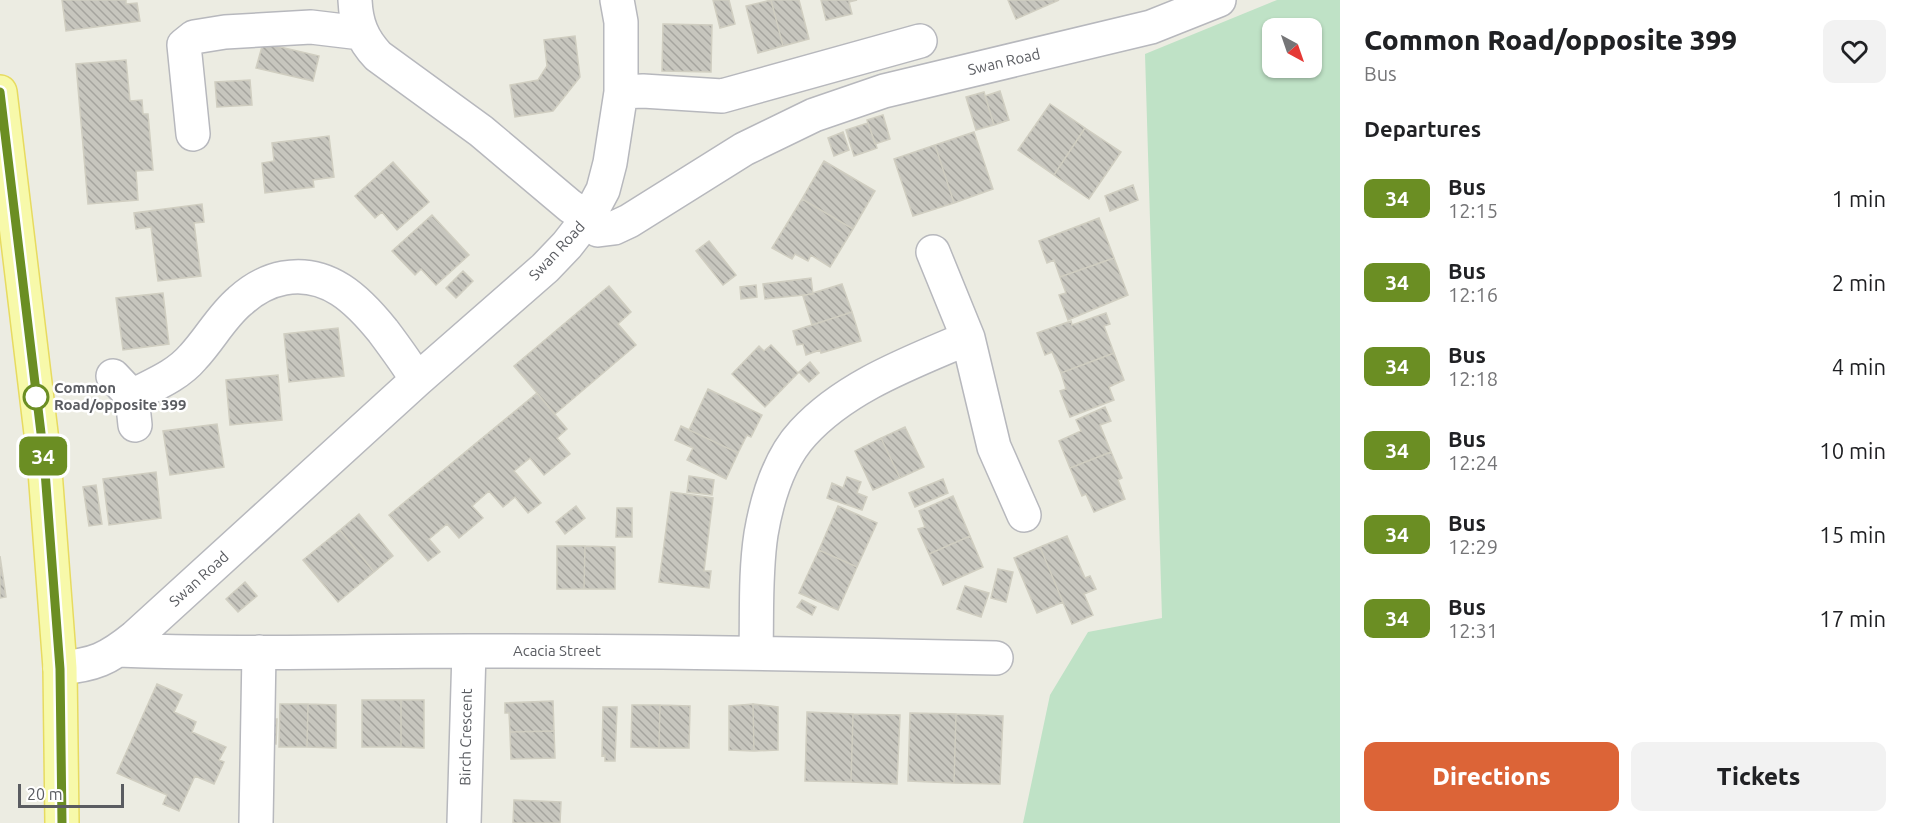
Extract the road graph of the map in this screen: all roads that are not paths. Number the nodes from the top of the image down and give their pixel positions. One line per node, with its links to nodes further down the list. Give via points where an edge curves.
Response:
1 (355, 0): 4 (street)
2 (617, 0): 7 (street, via 621,22)
3 (1219, 0): 9 (street, Swan Road, via 1151,27 884,91 814,115 744,149 629,222 598,230)
4 (361, 33): 8 (street, via 311,27 194,37 184,45); 9 (street, via 378,57 481,131)
5 (920, 41): 7 (street, via 722,96)
6 (0, 92): 20 (main road, via 44,458)
7 (621, 92): 9 (street, via 603,190)
8 (193, 134)
9 (588, 218): 12 (street, Swan Road, via 545,268)
10 (933, 252): 11 (street)
11 (968, 338): 14 (street, via 994,447); 18 (street, via 891,371 820,416 801,435 775,480 761,534)
12 (417, 380): 13 (street, via 405,359 352,297 316,278 296,276 276,280 242,298 183,368); 15 (street, Swan Road)
13 (126, 399)
14 (1024, 515)
15 (118, 650): 17 (street, Acacia Street); 20 (street, Swan Road, via 86,665)
16 (469, 651): 17 (street, Acacia Street); 18 (street, Acacia Street); 23 (street, Birch Crescent)
17 (259, 652): 22 (street)
18 (756, 653): 19 (street, Acacia Street)
19 (996, 658)
20 (60, 669): 21 (main road)
21 (62, 823)
22 (256, 823)
23 (464, 823)

